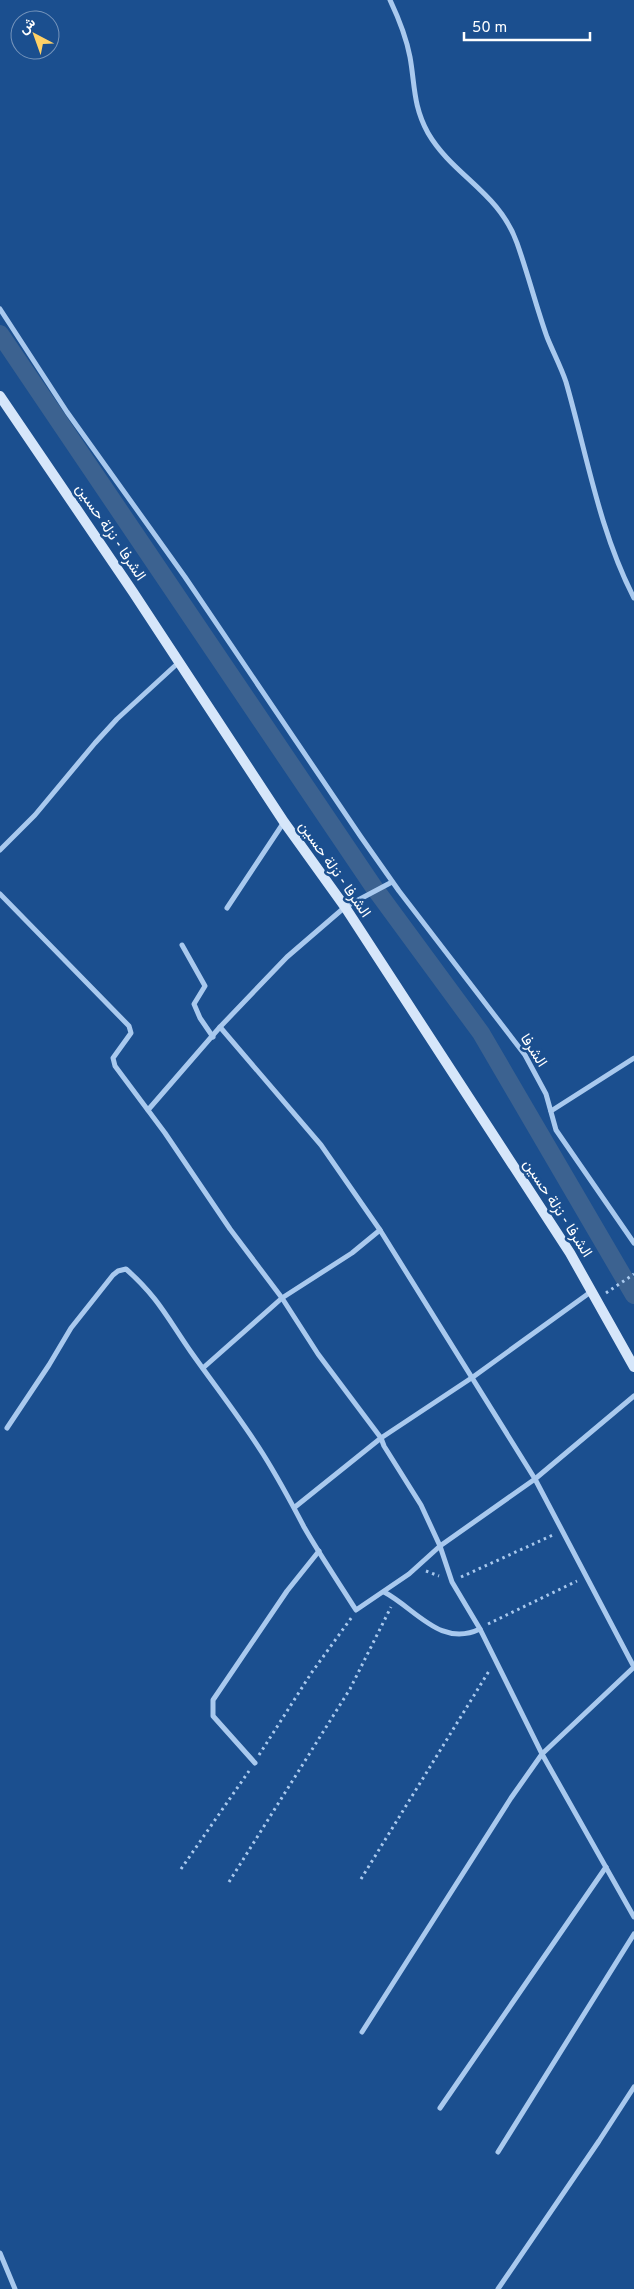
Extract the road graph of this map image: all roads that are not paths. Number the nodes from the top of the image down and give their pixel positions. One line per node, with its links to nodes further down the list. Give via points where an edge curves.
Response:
1 (390, 0): 4 (street, via 402,26 410,58 419,116 442,154 494,204 517,243 547,336 566,380 594,494 612,550)
2 (0, 309): 8 (street, الشرفا, via 67,412)
3 (0, 396): 5 (street, الشرفا - نزلة حسين)
4 (634, 598)
5 (178, 663): 6 (street, الشرفا - نزلة حسين); 7 (street, via 117,719 35,815)
6 (284, 822): 10 (street, الشرفا - نزلة حسين); 11 (street)
7 (0, 850)
8 (392, 882): 10 (street); 17 (street, الشرفا, via 517,1045 546,1094)
9 (0, 894): 16 (street, via 130,1026 131,1033 113,1062)
10 (345, 907): 13 (street, via 287,958); 20 (street, الشرفا - نزلة حسين)
11 (227, 908)
12 (182, 945): 14 (street, via 205,986 194,1004)
13 (220, 1027): 14 (street); 18 (street, via 321,1145)
14 (213, 1037): 16 (street)
15 (634, 1058): 17 (street)
16 (148, 1110): 21 (street)
17 (551, 1111): 19 (street, الشرفا, via 552,1121 562,1140)
18 (380, 1230): 21 (street, via 352,1253); 24 (street)
19 (634, 1243)
20 (592, 1291): 22 (street, الشرفا - نزلة حسين); 24 (street)
21 (282, 1298): 23 (street); 27 (street, via 318,1354)
22 (634, 1367)
23 (202, 1368): 26 (street, via 154,1296 126,1269 122,1269 106,1282 71,1328); 29 (street, via 262,1453)
24 (473, 1377): 27 (street); 28 (street)
25 (634, 1396): 28 (street)
26 (7, 1428)
27 (381, 1438): 29 (street); 30 (street, via 421,1505)
28 (535, 1479): 30 (street); 34 (street)
29 (295, 1507): 31 (street)
30 (440, 1546): 32 (street); 33 (street, via 452,1582)
31 (320, 1552): 32 (street, via 356,1610); 36 (street, via 287,1592 213,1700 213,1716)
32 (384, 1592): 33 (street, via 435,1629 463,1633)
33 (480, 1628): 35 (street)
34 (634, 1667): 35 (street)
35 (542, 1754): 37 (street); 40 (street)
36 (255, 1762)
37 (606, 1867): 38 (street); 42 (street)
38 (634, 1917)
39 (634, 1934): 43 (street)
40 (362, 2032)
41 (634, 2087): 46 (street)
42 (440, 2108)
43 (498, 2152)
44 (0, 2253): 45 (street)
45 (15, 2289)
46 (498, 2289)

